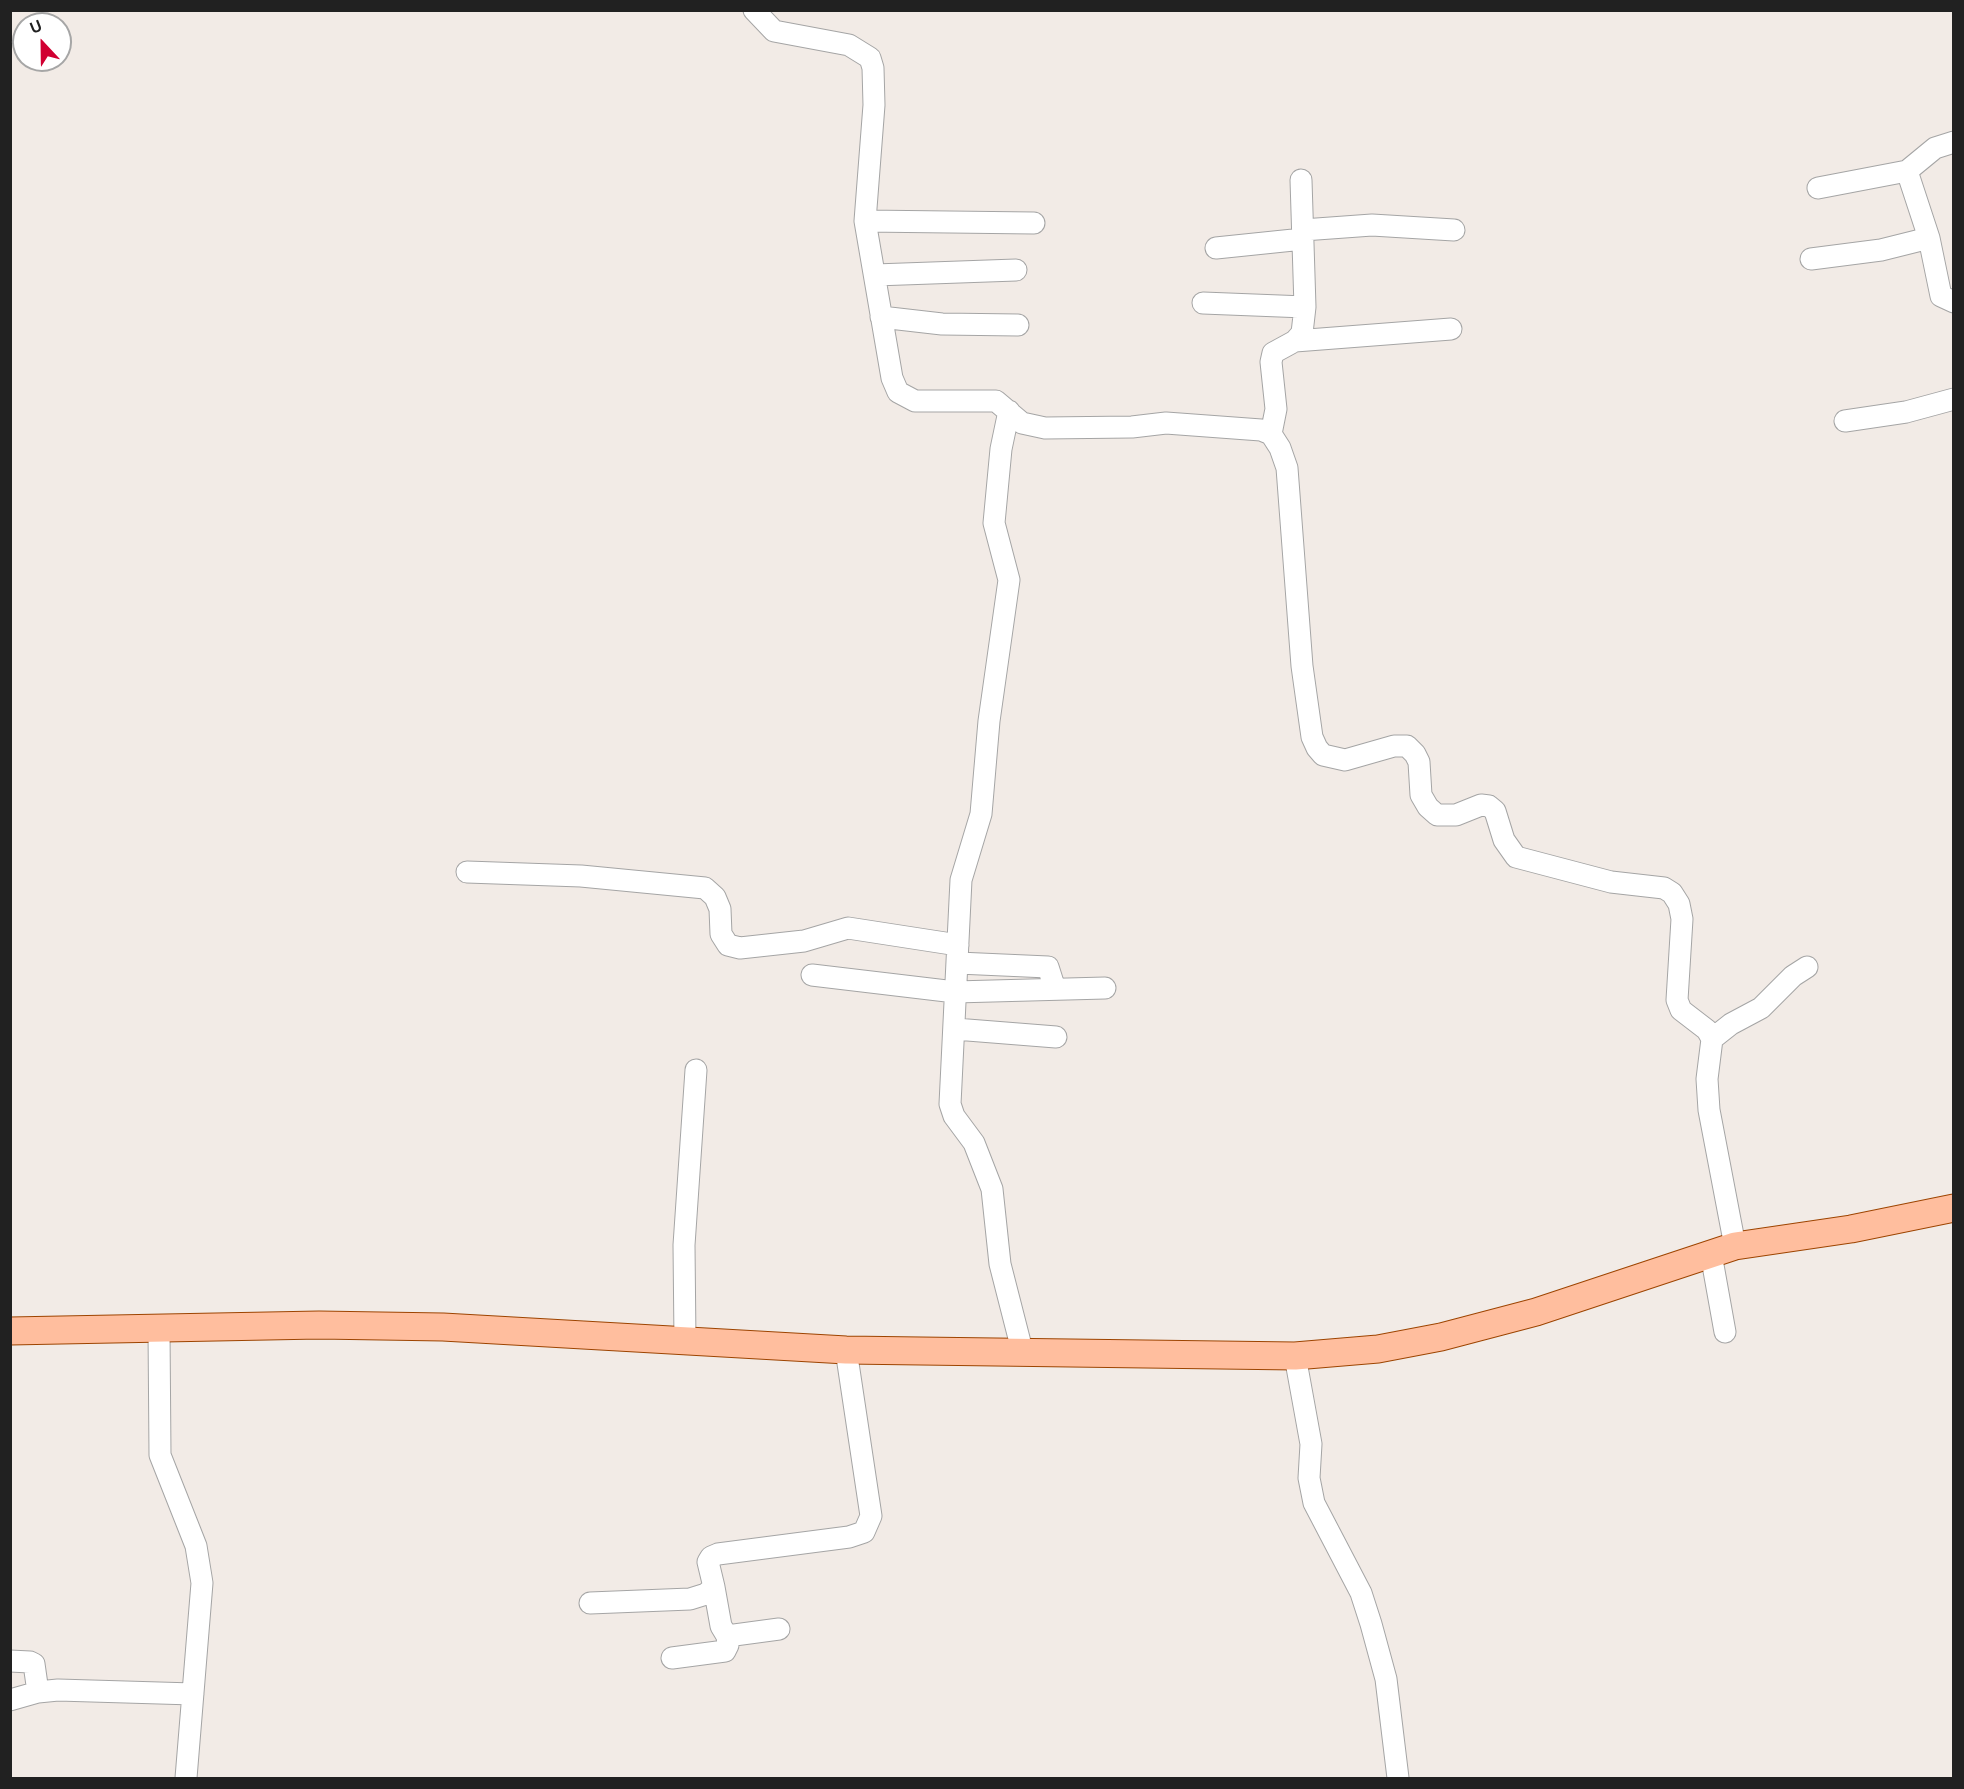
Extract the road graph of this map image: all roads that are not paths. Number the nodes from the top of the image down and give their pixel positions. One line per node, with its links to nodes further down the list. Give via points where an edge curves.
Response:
1 (754, 10): 6 (street, via 774,31 849,45 870,58 874,105)
2 (1953, 142): 3 (street, via 1935,148)
3 (1907, 171): 5 (street); 10 (street)
4 (1301, 180): 9 (street)
5 (1818, 188)
6 (865, 221): 7 (street); 14 (street)
7 (1034, 223)
8 (1454, 230): 9 (street, via 1372,225)
9 (1303, 235): 11 (street); 17 (street)
10 (1929, 238): 12 (street); 15 (street, via 1941,296)
11 (1216, 248)
12 (1811, 259)
13 (1016, 270): 14 (street)
14 (874, 275): 18 (street)
15 (1953, 302)
16 (1203, 303): 17 (street)
17 (1305, 307): 21 (street, via 1302,333)
18 (881, 317): 19 (street, via 942,324); 23 (street, via 898,392 915,401 996,401)
19 (1018, 325)
20 (1451, 330): 21 (street)
21 (1295, 341): 25 (street, via 1273,353 1276,409)
22 (1953, 399): 24 (street, via 1906,412)
23 (1010, 411): 25 (street, via 1022,423 1045,428 1166,423); 27 (street, via 1001,449 994,523 1009,580 989,721 981,814 961,880)
24 (1845, 421)
25 (1271, 434): 35 (street, via 1287,468 1302,666 1317,748 1323,755 1345,760 1407,746 1419,762 1421,795 1437,815 1456,815 1481,805 1489,806 1516,857 1558,870 1664,888 1672,893 1682,919 1677,1000)
26 (467, 872): 27 (street, via 581,876 705,888 720,909 721,934 728,945 740,948 804,941 848,928)
27 (958, 954): 31 (street, via 1048,967); 32 (street)
28 (1807, 967): 35 (street, via 1761,1008 1731,1024)
29 (812, 975): 32 (street)
30 (1105, 988): 31 (street)
31 (1055, 989): 32 (street)
32 (955, 992): 33 (street)
33 (955, 1029): 34 (street); 44 (street, via 951,1110 974,1143 992,1189 1000,1264)
34 (1056, 1037)
35 (1712, 1040): 38 (street, via 1707,1079)
36 (696, 1070): 42 (street, via 684,1245)
37 (1953, 1208): 38 (main road)
38 (1723, 1250): 41 (street); 45 (main road, via 1536,1312 1441,1337 1378,1349)
39 (159, 1329): 40 (main road); 42 (main road, via 443,1327); 53 (street, via 160,1455 196,1546 202,1583)
40 (10, 1331)
41 (1725, 1332)
42 (685, 1341): 43 (main road)
43 (846, 1350): 44 (main road); 46 (street, via 871,1516 869,1526 849,1537 711,1557 708,1562)
44 (1022, 1350): 45 (main road)
45 (1295, 1356): 56 (street, via 1311,1444 1309,1478 1314,1503 1361,1593 1371,1624 1386,1680)
46 (714, 1587): 47 (street, via 690,1599); 49 (street, via 721,1626)
47 (590, 1604)
48 (780, 1629): 49 (street)
49 (727, 1636): 50 (street, via 725,1651)
50 (672, 1658)
51 (10, 1661): 52 (street, via 34,1664)
52 (38, 1692): 53 (street); 54 (street)
53 (193, 1694): 55 (street)
54 (10, 1700)
55 (186, 1779)
56 (1398, 1779)

